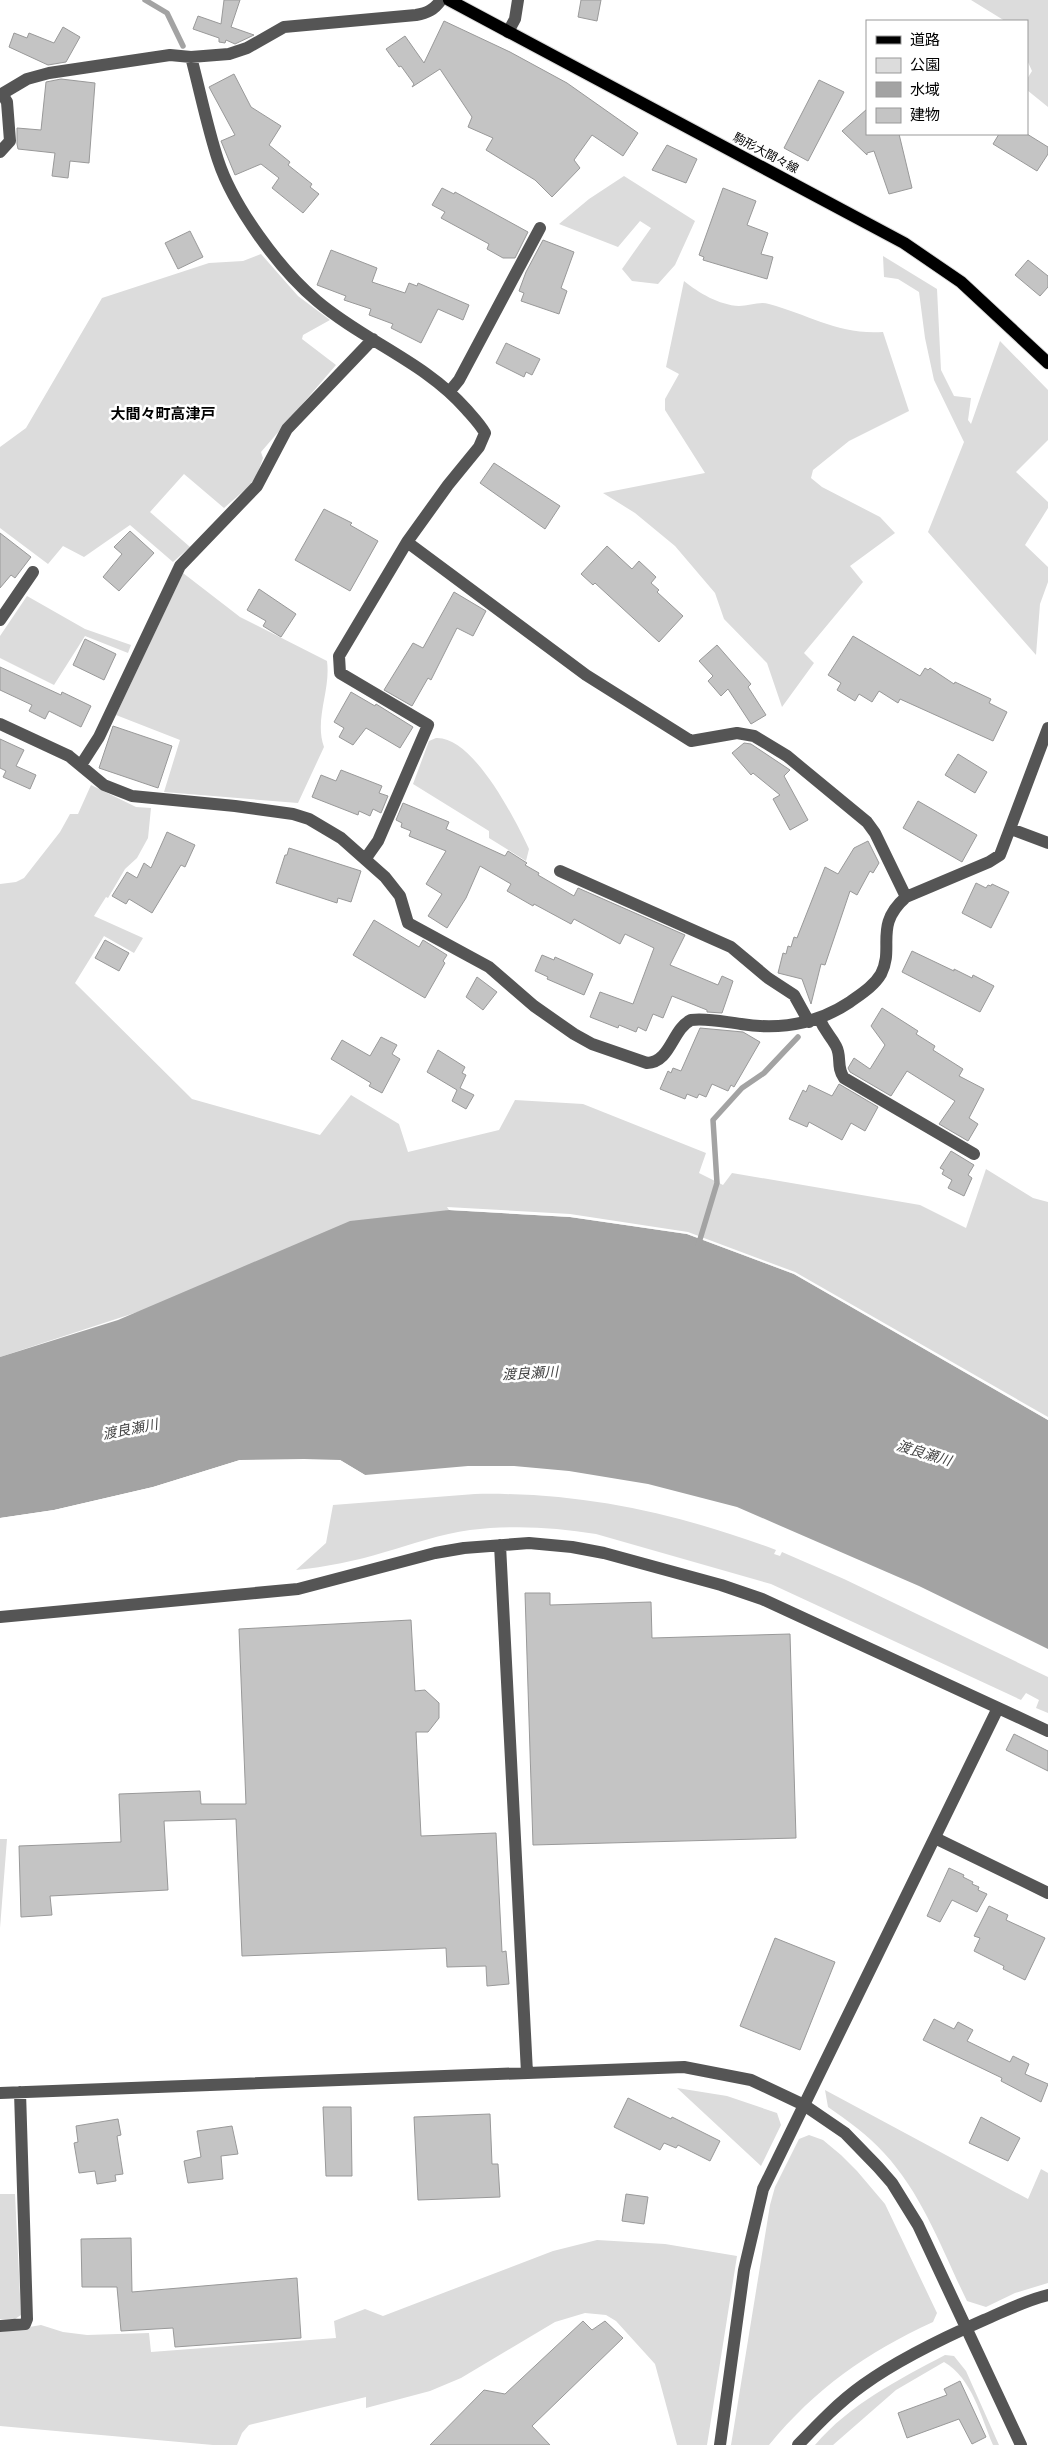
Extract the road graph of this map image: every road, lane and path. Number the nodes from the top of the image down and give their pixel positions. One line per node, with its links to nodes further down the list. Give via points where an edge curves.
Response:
1 (440, 0): 5 (street, via 436,8 425,14 284,26 247,48 229,54)
2 (449, 0): 4 (main road, 駒形大間々線)
3 (518, 0): 4 (street, via 515,19)
4 (508, 32): 10 (main road, 駒形大間々線, via 904,243 961,282)
5 (191, 57): 6 (street, via 170,55 49,73 27,79); 9 (street, via 218,160 234,198 292,277 317,302)
6 (1, 94): 7 (street, via 7,102 10,141)
7 (0, 152)
8 (540, 228): 11 (street, via 459,380)
9 (373, 339): 11 (street); 17 (street, via 286,429 257,486 180,566 99,737)
10 (1048, 363)
11 (450, 391): 12 (street, via 485,433)
12 (407, 542): 20 (street, via 338,656 340,673 428,725 378,841); 22 (street, via 586,674 691,741 737,733 754,736 775,747 867,822)
13 (33, 572): 14 (street)
14 (0, 620)
15 (0, 724): 17 (street, via 51,746)
16 (1048, 728): 18 (street)
17 (81, 764): 20 (street, via 104,785 132,796 301,816 324,826)
18 (1011, 829): 19 (street); 22 (street, via 996,859)
19 (1048, 843)
20 (366, 858): 23 (street, via 396,888 408,923 489,967 534,1006 592,1044 641,1062 652,1062 662,1057 678,1031 691,1020 765,1026)
21 (560, 871): 23 (street, via 731,947 794,995)
22 (906, 897): 23 (street, via 890,916 880,975 867,990 840,1009)
23 (814, 1020): 24 (street, via 837,1047 840,1072 844,1078)
24 (974, 1154)
25 (500, 1545): 26 (street, via 435,1553 298,1589); 27 (street, via 572,1546 722,1585 762,1599); 31 (street)
26 (0, 1617)
27 (998, 1708): 28 (street); 29 (street)
28 (1048, 1731)
29 (935, 1838): 30 (street); 34 (street)
30 (1048, 1893)
31 (526, 2073): 32 (street); 34 (street, via 684,2067 751,2080)
32 (20, 2092): 33 (street); 36 (street, via 27,2318 25,2324)
33 (0, 2093)
34 (804, 2105): 37 (street, via 845,2133 892,2183 918,2225); 38 (street, via 776,2159 758,2204 744,2270)
35 (1048, 2295): 37 (street)
36 (0, 2326)
37 (967, 2328): 39 (street, via 862,2386); 40 (street)
38 (720, 2445)
39 (798, 2445)
40 (1022, 2445)

